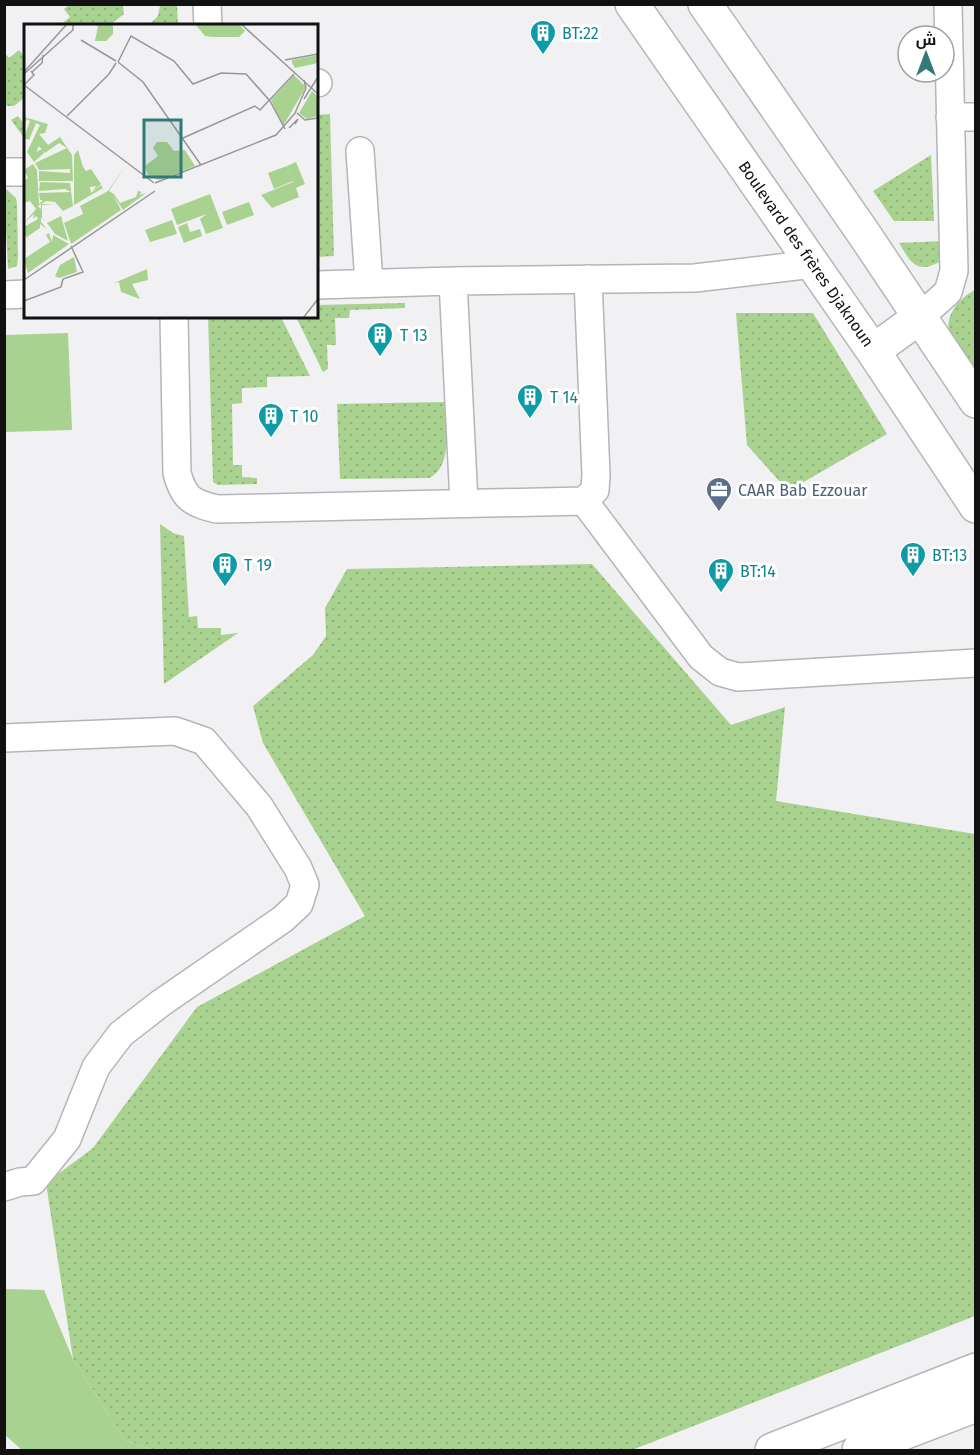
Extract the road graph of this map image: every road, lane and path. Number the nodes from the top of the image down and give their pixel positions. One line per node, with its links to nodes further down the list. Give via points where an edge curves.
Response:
1 (207, 4): 5 (street)
2 (632, 4): 10 (street, Boulevard des frères Djaknoun)
3 (705, 4): 18 (street)
4 (948, 4): 6 (street)
5 (208, 24)
6 (963, 117): 11 (street)
7 (360, 151): 14 (street)
8 (4, 172): 9 (street)
9 (24, 172)
10 (813, 264): 12 (street, via 712,278); 20 (street, Boulevard des frères Djaknoun)
11 (965, 271): 18 (street)
12 (588, 279): 13 (street); 22 (street, via 596,475 595,490)
13 (453, 281): 14 (street); 23 (street)
14 (369, 284): 15 (street)
15 (318, 285)
16 (24, 294): 17 (street)
17 (4, 295)
18 (920, 317): 20 (street); 21 (street)
19 (174, 318): 23 (street, via 177,473 182,490 196,504 217,509)
20 (873, 351): 24 (street, Boulevard des frères Djaknoun)
21 (975, 401)
22 (584, 501): 23 (street); 25 (street, via 701,657 720,672 738,677)
23 (464, 503)
24 (975, 506)
25 (975, 663)
26 (4, 738): 27 (street, via 175,731 204,741 259,806 305,885 299,904 283,919 121,1034 96,1067 67,1139 33,1181)
27 (4, 1187)
28 (975, 1370): 30 (street)
29 (975, 1405): 31 (street)
30 (772, 1450)
31 (859, 1450)

